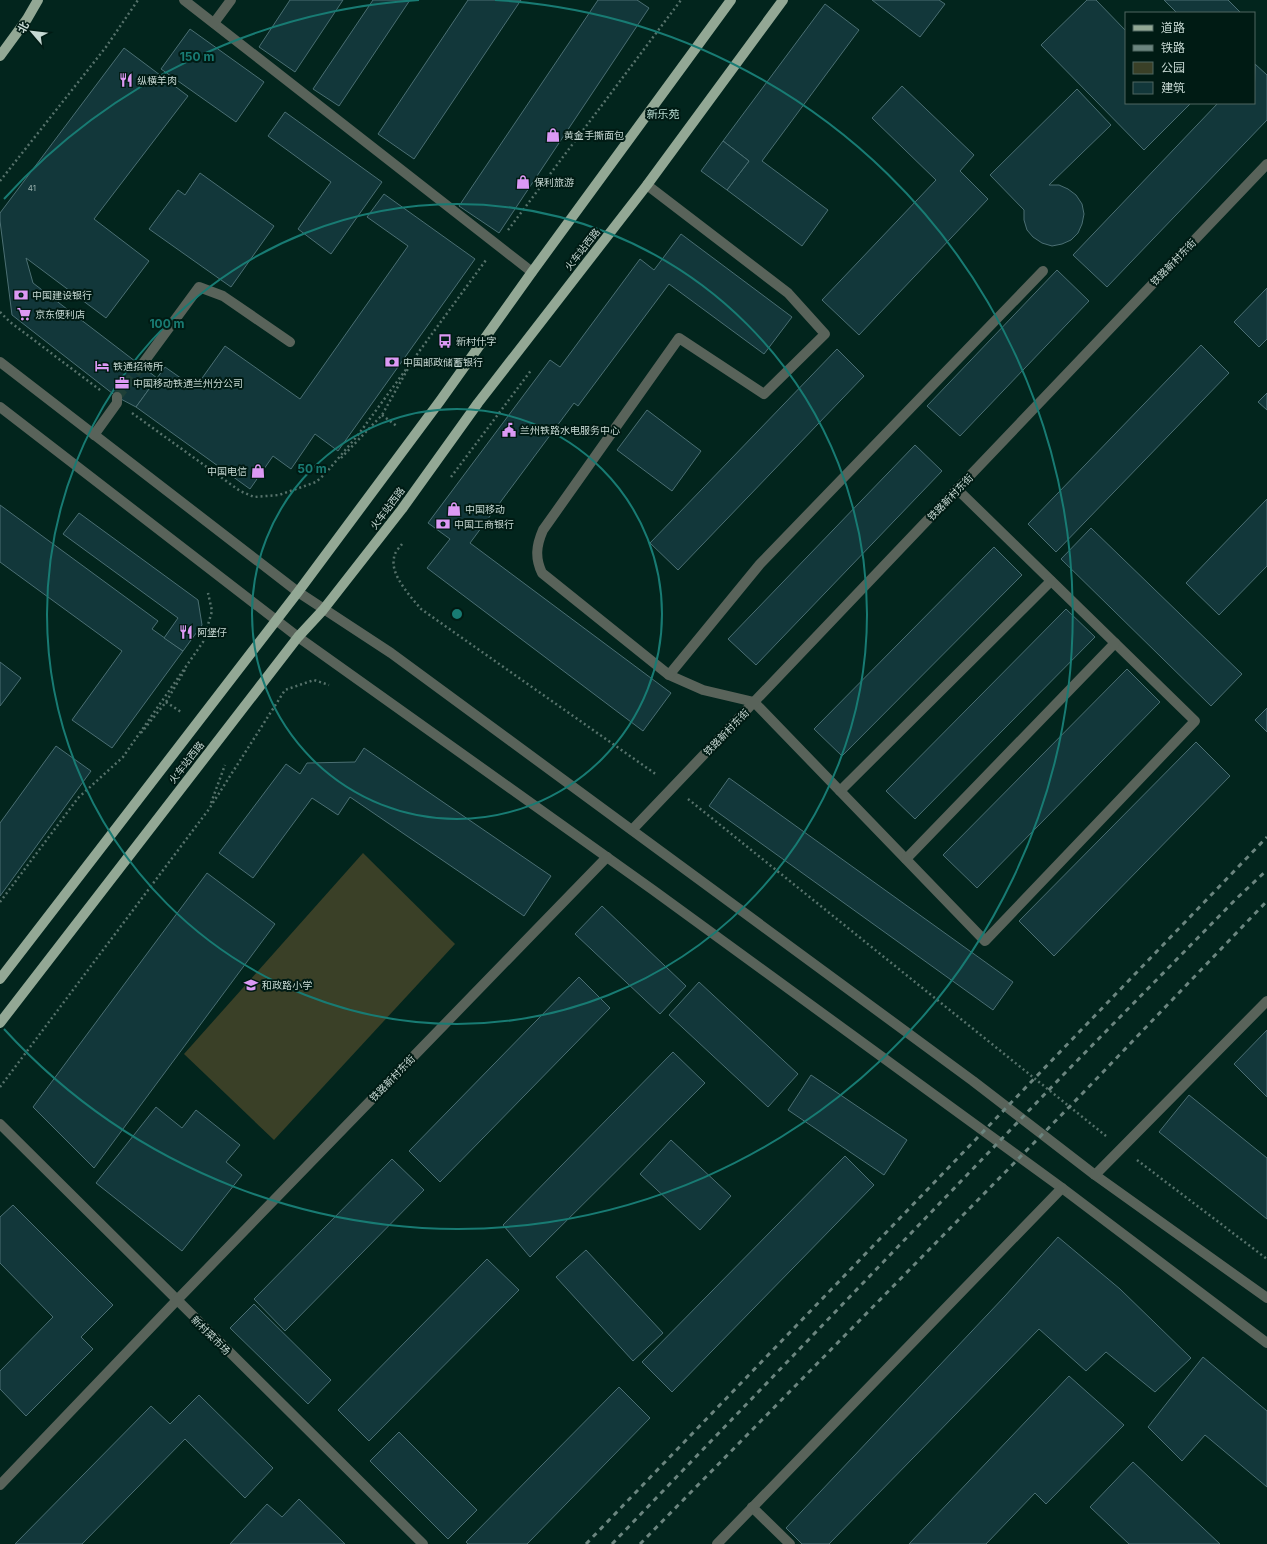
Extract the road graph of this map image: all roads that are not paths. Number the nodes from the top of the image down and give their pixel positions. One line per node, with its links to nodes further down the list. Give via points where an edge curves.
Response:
1 (38, 0): 7 (main road)
2 (184, 0): 6 (street)
3 (231, 0): 6 (street)
4 (731, 0): 11 (main road, 火车站西路)
5 (783, 0): 9 (main road, 火车站西路)
6 (214, 24): 11 (street)
7 (0, 56)
8 (1267, 164): 18 (street, 铁路新村东街)
9 (647, 185): 21 (main road, 火车站西路, via 478,403 402,509); 25 (street, via 788,293 825,334 764,394 679,338 538,540 537,563 542,573)
10 (1043, 271): 25 (street, via 760,564)
11 (532, 272): 20 (main road, 火车站西路)
12 (290, 342): 14 (street, via 223,296 199,287)
13 (0, 362): 17 (street)
14 (141, 366)
15 (117, 400): 17 (street)
16 (0, 407): 22 (street)
17 (94, 435): 20 (street)
18 (957, 489): 19 (street); 26 (street, 铁路新村东街)
19 (1051, 580): 24 (street); 27 (street)
20 (298, 592): 21 (street); 22 (main road, 火车站西路)
21 (323, 610): 23 (main road, 火车站西路); 28 (street, via 391,652)
22 (276, 621): 23 (street); 31 (main road, 火车站西路)
23 (298, 637): 29 (street); 33 (main road, 火车站西路)
24 (1115, 643): 30 (street); 30 (street, via 1195,721 985,941)
25 (669, 675): 26 (street, via 703,690)
26 (754, 702): 27 (street); 28 (street, 铁路新村东街)
27 (840, 791): 30 (street)
28 (632, 830): 35 (street, via 973,1081)
29 (607, 857): 36 (street); 38 (street, 铁路新村东街)
30 (906, 859)
31 (0, 979)
32 (1267, 1001): 35 (street)
33 (0, 1023)
34 (0, 1124): 38 (street, 新村菜市场)
35 (1095, 1175): 37 (street)
36 (1062, 1188): 39 (street); 41 (street)
37 (1267, 1298)
38 (177, 1300): 40 (street, 铁路新村东街); 42 (street, 新村菜市场)
39 (1267, 1343)
40 (0, 1485)
41 (752, 1507): 43 (street); 44 (street)
42 (423, 1544)
43 (717, 1544)
44 (790, 1544)

